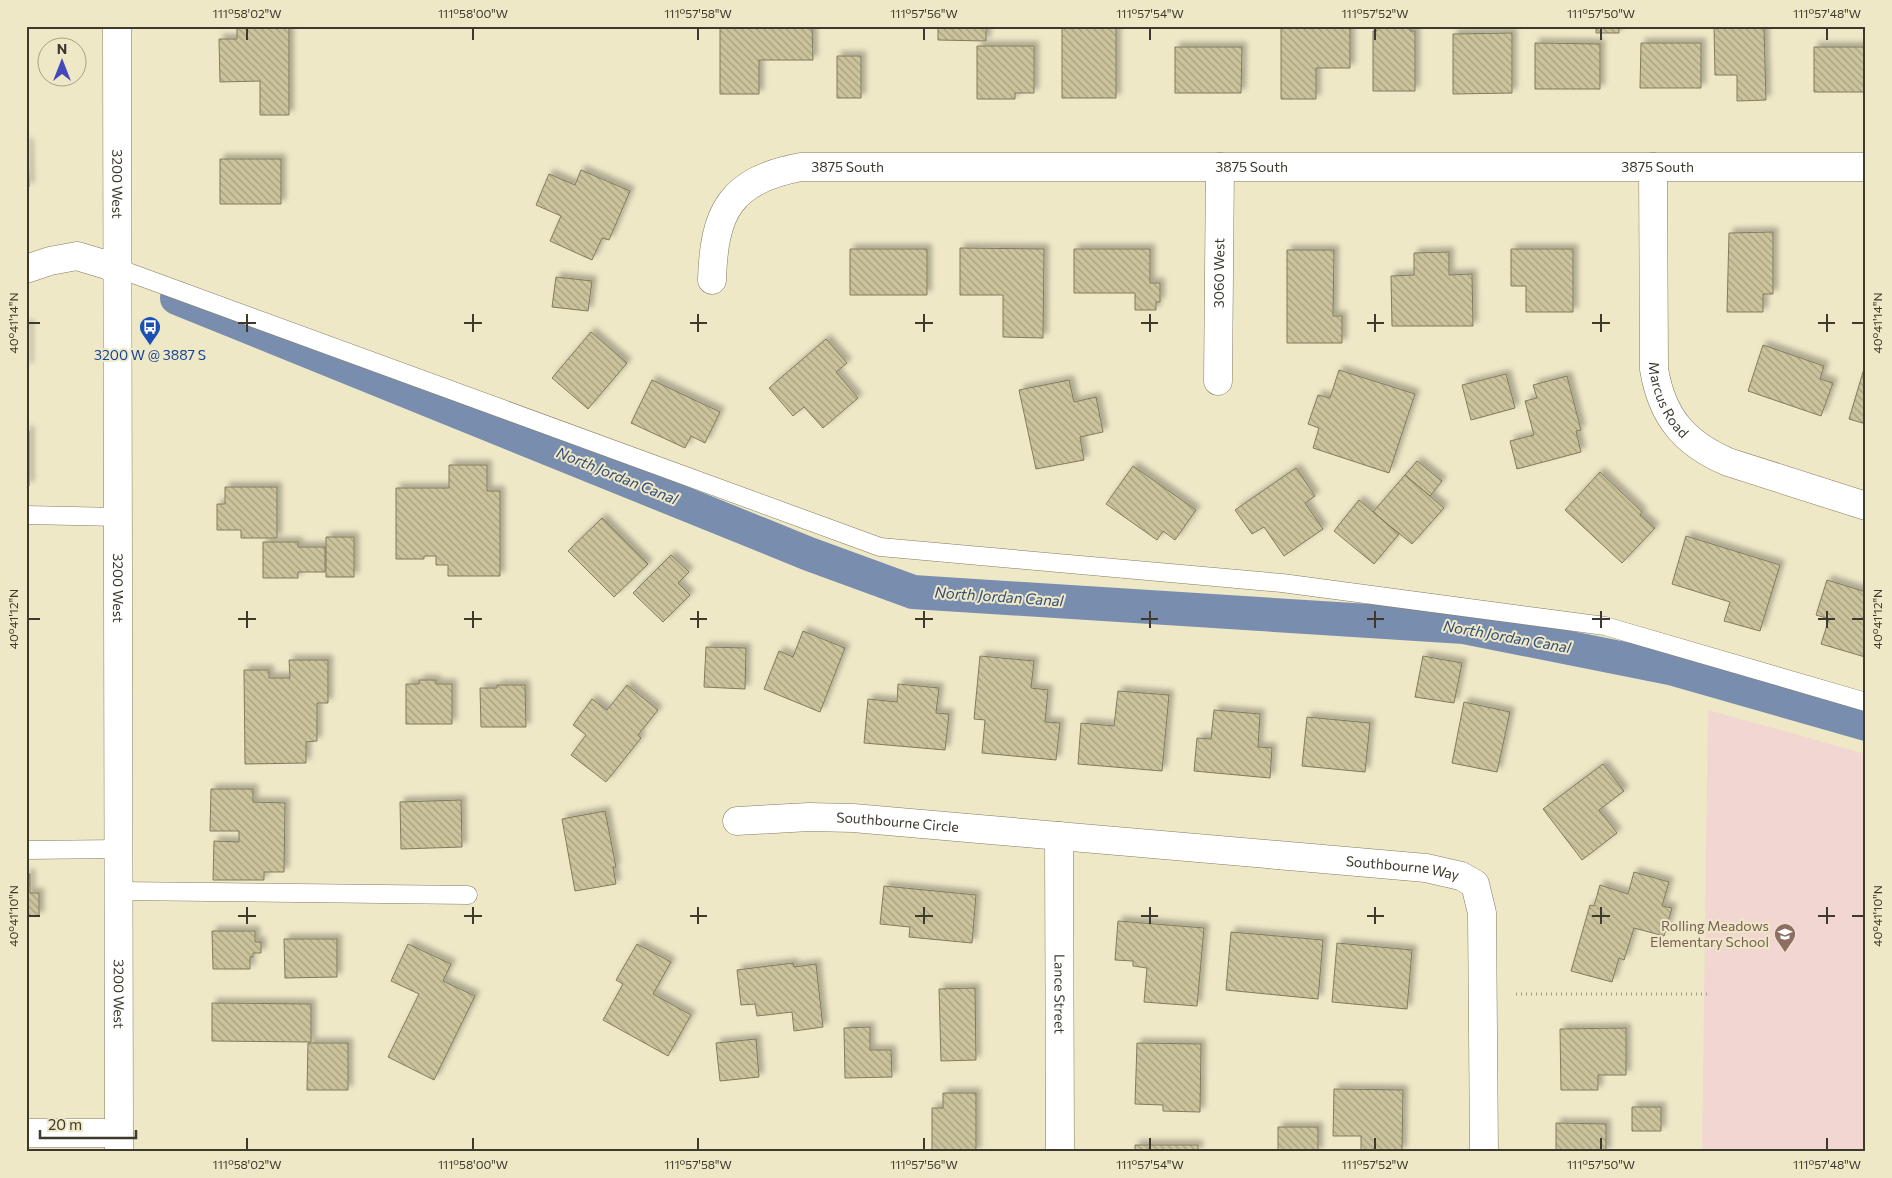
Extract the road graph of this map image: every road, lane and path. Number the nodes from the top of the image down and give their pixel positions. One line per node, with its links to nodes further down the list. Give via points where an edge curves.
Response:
1 (118, 26): 5 (street, 3200 West)
2 (1220, 167): 3 (street, 3875 South); 7 (street, 3875 South, via 801,167 778,172 756,181 739,193 725,211 717,231); 8 (street, 3060 West)
3 (1652, 167): 4 (street, 3875 South); 9 (street, Marcus Road, via 1654,369 1659,393 1670,416 1695,445 1728,462)
4 (1866, 167)
5 (117, 268): 6 (street, via 77,256); 11 (street, 3200 West); 12 (lane, via 880,547 1282,583 1605,626)
6 (26, 269)
7 (712, 280)
8 (1218, 381)
9 (1866, 506)
10 (26, 515): 11 (lane)
11 (119, 517): 15 (street, 3200 West)
12 (1866, 702)
13 (737, 821): 14 (street, Southbourne Circle, via 834,817)
14 (1059, 836): 23 (street, Lance Street); 24 (street, Southbourne Way, via 1426,868 1461,876 1475,884 1484,931)
15 (119, 849): 16 (lane); 17 (street, 3200 West)
16 (26, 850)
17 (119, 891): 18 (lane); 22 (street, 3200 West)
18 (468, 895)
19 (1516, 994): 20 (path)
20 (1711, 994)
21 (26, 1133): 22 (street)
22 (119, 1143)
23 (1060, 1152)
24 (1484, 1152)

